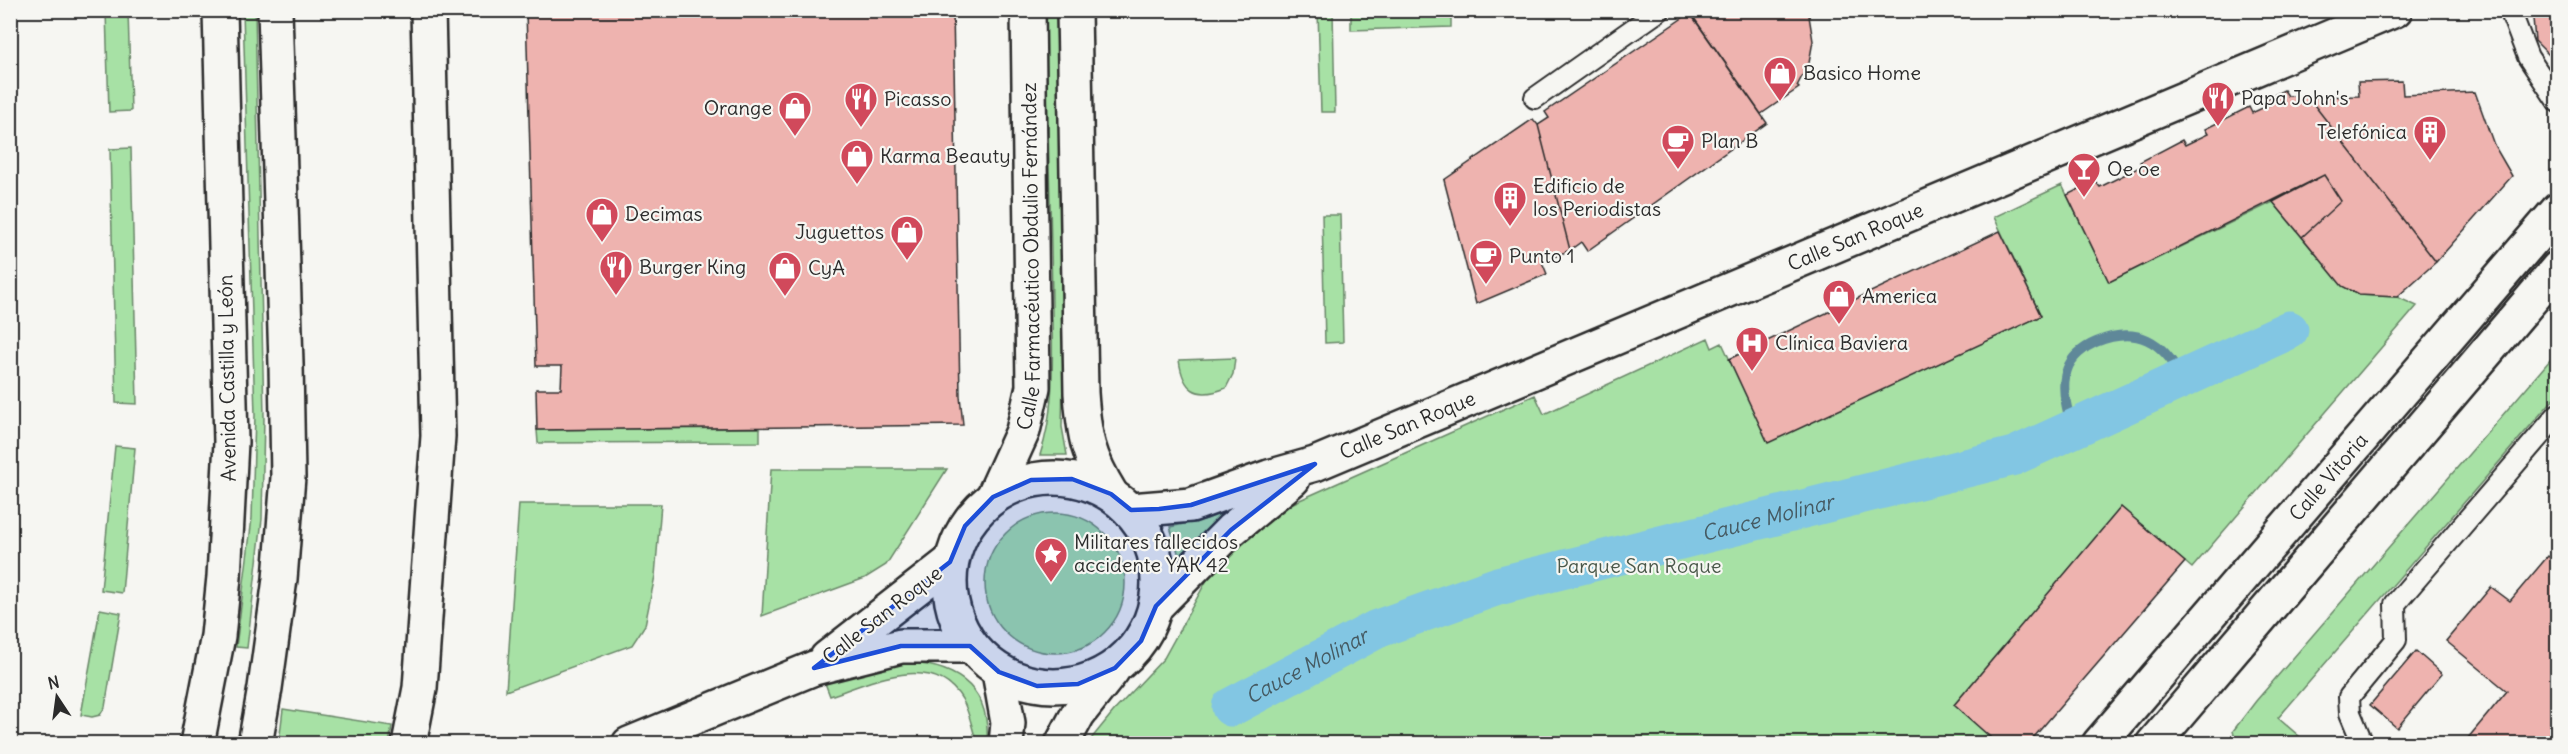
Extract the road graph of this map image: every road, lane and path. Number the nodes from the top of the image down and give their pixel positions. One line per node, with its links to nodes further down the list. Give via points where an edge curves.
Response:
1 (220, 10): 24 (main road, Avenida Castilla y León, via 231,442 218,636)
2 (275, 10): 25 (main road, via 288,477 280,579)
3 (428, 10): 23 (main road, via 438,436)
4 (1028, 10): 15 (main road, Calle Farmacéutico Obdulio Fernández, via 1033,387 1023,431)
5 (1074, 10): 16 (main road, via 1083,422 1094,467)
6 (1660, 10): 9 (lane)
7 (2395, 10): 14 (main road, Calle San Roque)
8 (2510, 10): 10 (lane, via 2528,57)
9 (1535, 98)
10 (2558, 102)
11 (2558, 210): 29 (main road, Calle Vitoria)
12 (2558, 268): 30 (main road, Calle Vitoria)
13 (2558, 414): 31 (lane, via 2395,604 2396,640 2349,697 2350,713)
14 (1316, 464): 16 (main road, Calle San Roque, via 1191,505 1159,509); 18 (main road, Calle San Roque, via 1275,491 1231,530)
15 (993, 497): 16 (main road, via 1031,480 1072,479); 17 (main road, via 965,526)
16 (1121, 502): 18 (main road, via 1150,539 1159,572)
17 (951, 562): 19 (main road, via 951,606); 20 (main road, Calle San Roque)
18 (1156, 606): 21 (main road, via 1141,641)
19 (970, 646): 20 (main road, Calle San Roque, via 901,645); 22 (main road)
20 (814, 668): 26 (main road, Calle San Roque)
21 (1115, 668): 22 (main road, via 1078,684 1037,686); 28 (main road, via 1078,714)
22 (999, 672): 27 (main road, via 1008,723)
23 (415, 738)
24 (196, 744)
25 (255, 744)
26 (629, 744)
27 (1006, 744)
28 (1062, 744)
29 (2099, 744)
30 (2153, 744)
31 (2363, 744)

